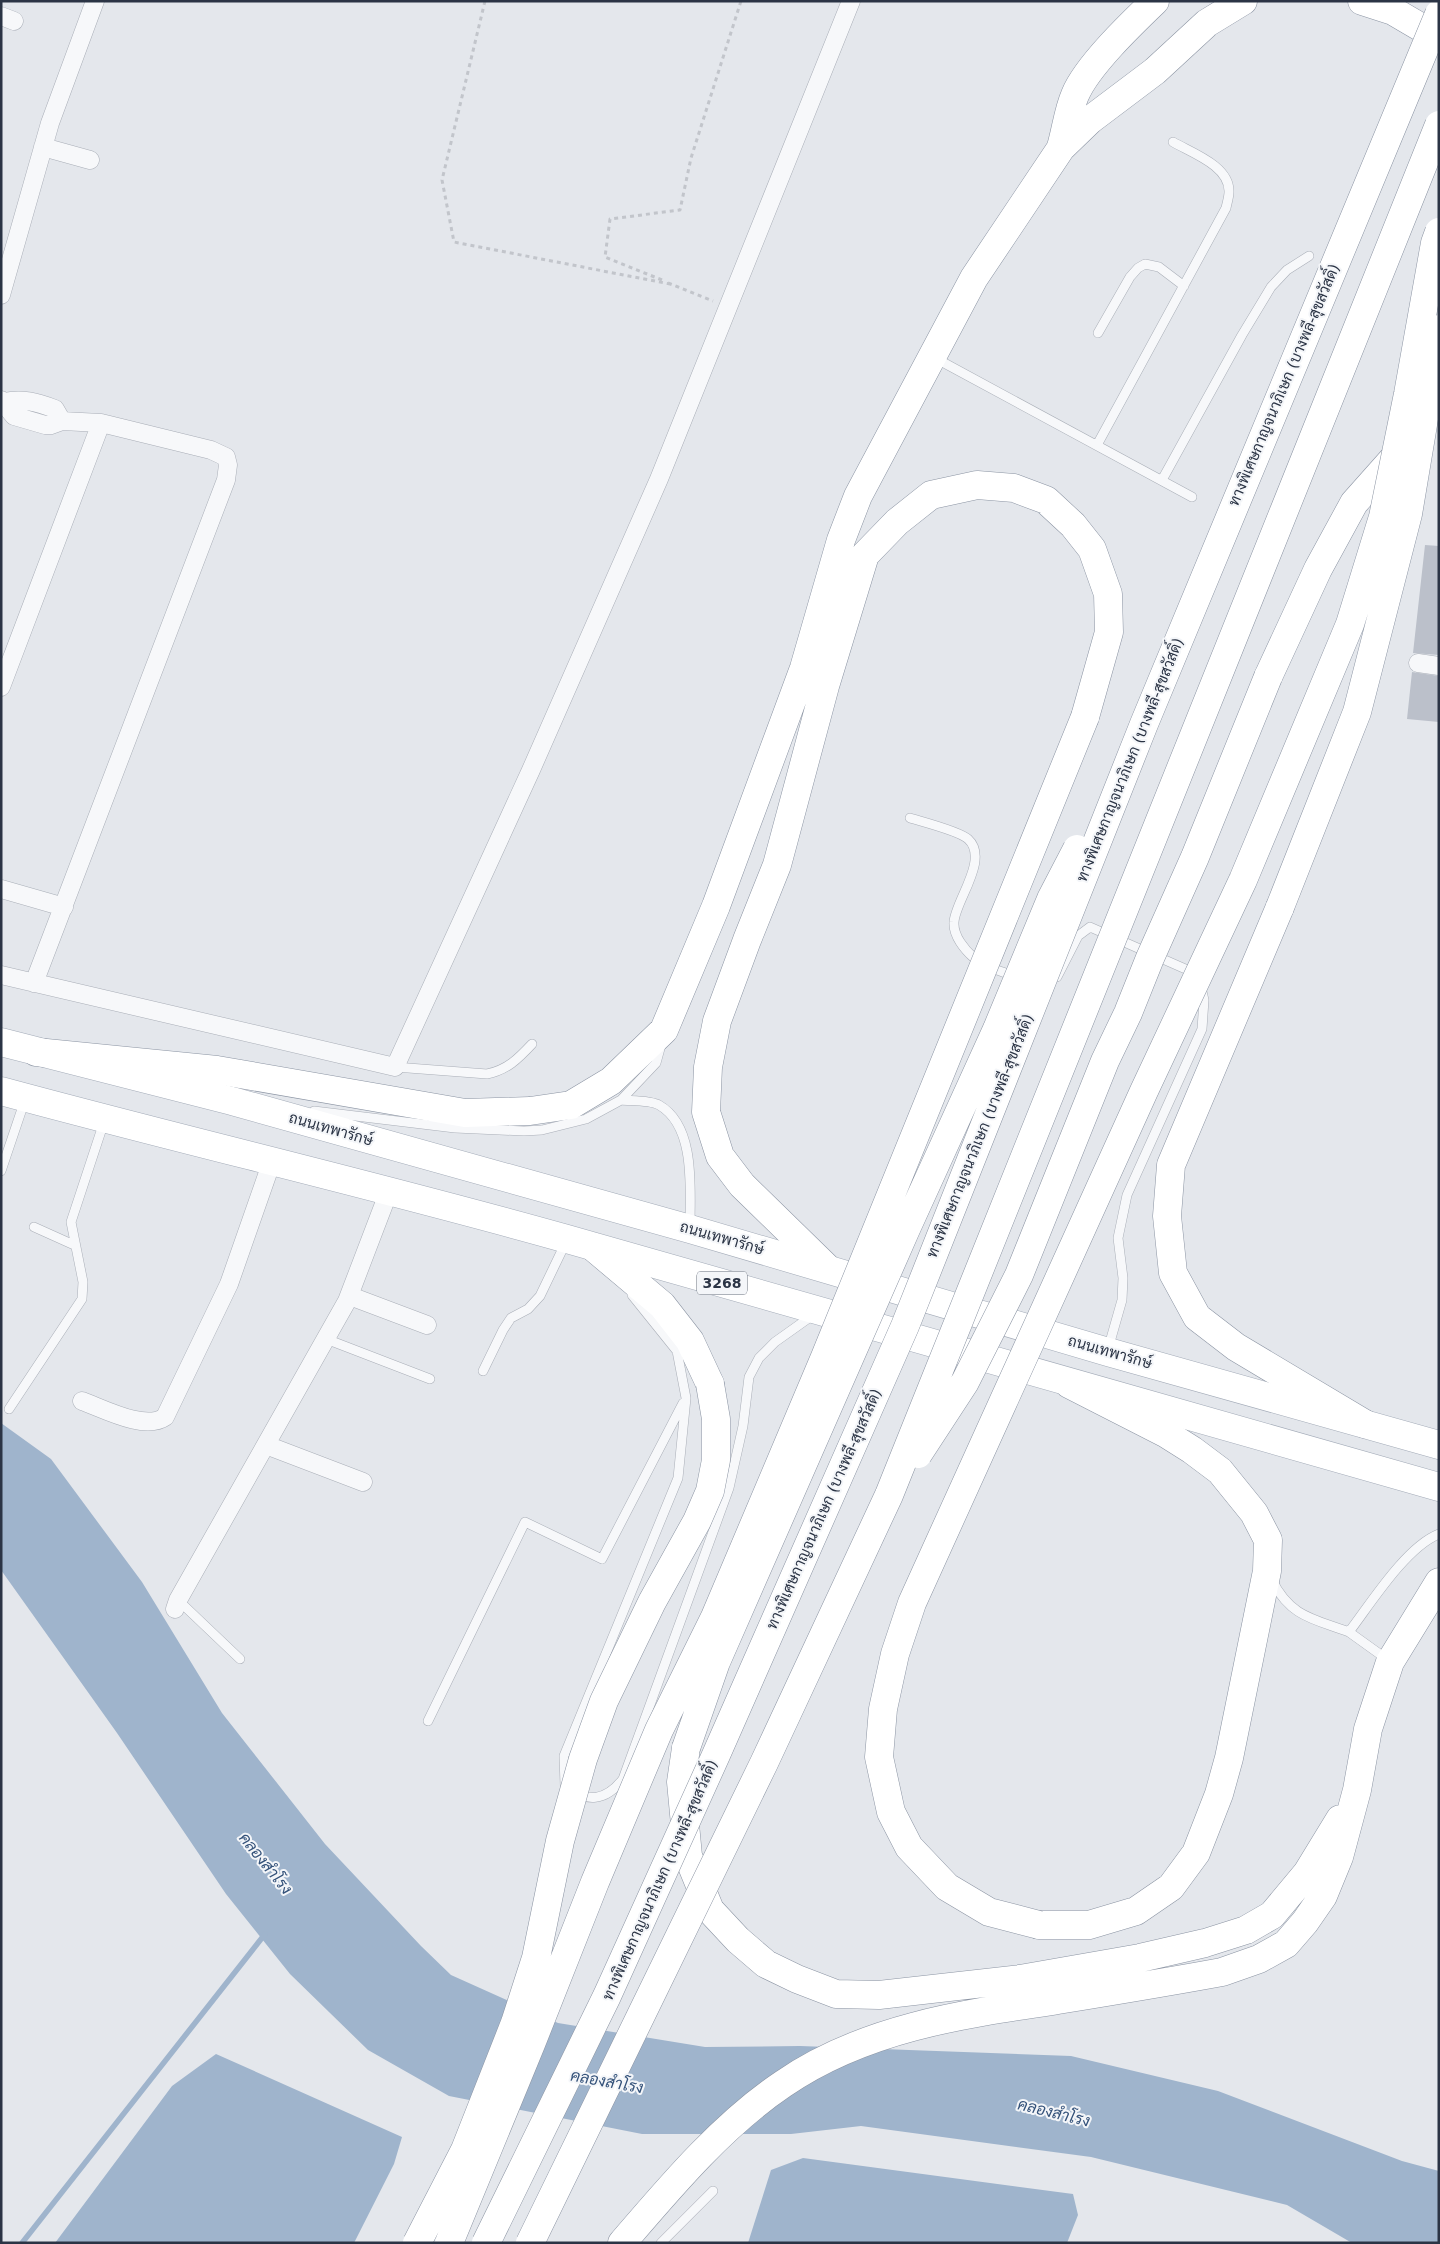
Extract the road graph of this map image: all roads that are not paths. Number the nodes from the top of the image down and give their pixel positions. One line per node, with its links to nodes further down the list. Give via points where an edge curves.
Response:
1 (96, 1): 10 (street)
2 (851, 1): 39 (street, via 659,479)
3 (1155, 1): 11 (main road, via 1096,64 1075,94)
4 (1243, 1): 11 (main road, via 1207,23 1155,71 1090,120)
5 (1362, 1): 7 (main road, via 1392,11)
6 (1439, 14): 29 (main road, ทางพิเศษกาญจนาภิเษก (บางพลี-สุขสวัสดิ์), bridge)
7 (1439, 38)
8 (1439, 125): 69 (main road, bridge)
9 (1173, 142): 15 (lane, via 1220,170 1230,192 1226,208)
10 (43, 147): 12 (street); 16 (street)
11 (1061, 148): 19 (main road, via 974,278)
12 (90, 160)
13 (1439, 232): 71 (main road, bridge, via 1383,517 1350,624 1243,880 912,1603 895,1654 883,1709 879,1757 891,1812 909,1847 947,1887 989,1912 1039,1925 1089,1925 1136,1911 1171,1887 1196,1853 1219,1794)
14 (1309, 256): 24 (lane, via 1287,270 1271,287)
15 (1184, 286): 18 (lane, via 1159,267 1145,264 1130,277); 23 (lane)
16 (1, 295)
17 (1439, 329): 64 (main road, bridge, via 1408,514 1357,712 1171,1165 1166,1216 1173,1273 1197,1317 1236,1347)
18 (1098, 333)
19 (932, 357): 23 (lane); 35 (main road, via 858,496 841,540 804,668 716,906)
20 (3, 401): 22 (street, via 14,416 44,425 62,421)
21 (1439, 406): 69 (main road, bridge, via 1354,503 1318,569 1268,677 1128,1014 1104,1061 1019,1274 965,1382)
22 (101, 423): 28 (street); 32 (street, via 211,450 226,457 228,465 226,480)
23 (1097, 445): 24 (lane)
24 (1162, 480): 25 (lane)
25 (1192, 497)
26 (1418, 663): 27 (street)
27 (1439, 666)
28 (1, 687)
29 (1144, 724): 78 (main road, bridge, via 1051,899 997,1029 716,1662 686,1748 681,1782 688,1856 710,1910 766,1964 836,1994 880,1996 1020,1979 1140,1958 1246,1930 1272,1915 1307,1873); 82 (main road, ทางพิเศษกาญจนาภิเษก (บางพลี-สุขสวัสดิ์), bridge, via 905,1326 607,1996)
30 (910, 818): 57 (lane, via 969,839 975,865 954,923 960,943 976,960 1028,982 1039,985 1054,982 1078,936 1090,927 1190,971 1200,982 1204,1000 1202,1029 1127,1195 1118,1238 1122,1300)
31 (1, 888): 32 (street)
32 (64, 907): 34 (street)
33 (1, 975): 34 (street)
34 (34, 982): 39 (street)
35 (664, 1030): 38 (main road, via 611,1081 572,1105 530,1111 465,1113 217,1070); 41 (lane, via 656,1063)
36 (1, 1042): 38 (main road, ถนนเทพารักษ์)
37 (532, 1044): 39 (lane, via 502,1071 487,1074)
38 (36, 1052): 42 (main road, ถนนเทพารักษ์)
39 (395, 1067)
40 (14, 1095): 43 (main road, 3268); 45 (lane)
41 (621, 1100): 42 (lane, via 586,1119 524,1132 455,1128); 48 (lane, via 658,1104 678,1122 690,1164)
42 (232, 1102): 48 (main road, ถนนเทพารักษ์)
43 (105, 1119): 44 (main road, 3268); 50 (lane, via 71,1222)
44 (272, 1162): 46 (main road, 3268); 62 (street, via 229,1284 165,1416 159,1421 145,1423)
45 (1, 1171)
46 (390, 1191): 49 (main road, 3268); 53 (street)
47 (34, 1227): 50 (lane)
48 (690, 1229): 52 (main road, ถนนเทพารักษ์)
49 (567, 1239): 51 (main road, 3268); 58 (lane, via 540,1296 528,1309 512,1318)
50 (74, 1245): 63 (lane, via 83,1282 82,1299)
51 (593, 1247): 54 (main road, 3268); 61 (lane, via 677,1351); 80 (main road, bridge, via 662,1305 690,1341 710,1384 716,1419 716,1460 710,1491 697,1521 652,1602 604,1701 575,1786 536,1958 515,2023 465,2150)
52 (826, 1267): 57 (main road, ถนนเทพารักษ์); 81 (main road, bridge, via 742,1186 720,1156 706,1112 708,1068 718,1020 778,865 825,686 865,555 897,522 930,496 978,485 1014,488 1046,500 1072,525 1092,549 1108,594 1109,632 1085,716 825,1357 715,1617 659,1730)
53 (350, 1296): 55 (street); 56 (street)
54 (820, 1311): 60 (main road, 3268); 61 (lane, via 775,1342 759,1358 749,1377 743,1426 728,1488 623,1779 606,1796 581,1796 565,1785 564,1756 678,1478)
55 (427, 1325)
56 (326, 1339): 59 (lane); 65 (street)
57 (1108, 1352): 64 (main road, ถนนเทพารักษ์)
58 (483, 1371)
59 (430, 1379)
60 (1069, 1384): 68 (main road, 3268); 71 (main road, via 1165,1433 1220,1471 1254,1513 1268,1540)
61 (686, 1398): 77 (lane, via 602,1559 525,1522)
62 (82, 1401)
63 (9, 1409)
64 (1365, 1424): 66 (main road, ถนนเทพารักษ์)
65 (266, 1444): 67 (street); 73 (street)
66 (1439, 1445)
67 (363, 1482)
68 (1439, 1487)
69 (889, 1495): 83 (main road, bridge, via 760,1772)
70 (1439, 1534): 74 (lane, via 1428,1538 1396,1571)
71 (1267, 1571): 74 (lane, via 1278,1594 1294,1609 1314,1621)
72 (1439, 1582): 76 (main road)
73 (177, 1605): 75 (lane)
74 (1349, 1632): 76 (lane)
75 (240, 1659)
76 (1390, 1662): 78 (main road, via 1368,1729)
77 (428, 1721)
78 (1358, 1790): 84 (main road, via 1323,1896 1286,1944 1259,1959 1222,1972 1013,2007 874,2037 783,2083 740,2116)
79 (713, 2191): 85 (lane)
80 (417, 2243)
81 (449, 2243)
82 (486, 2243)
83 (530, 2243)
84 (622, 2243)
85 (661, 2243)

